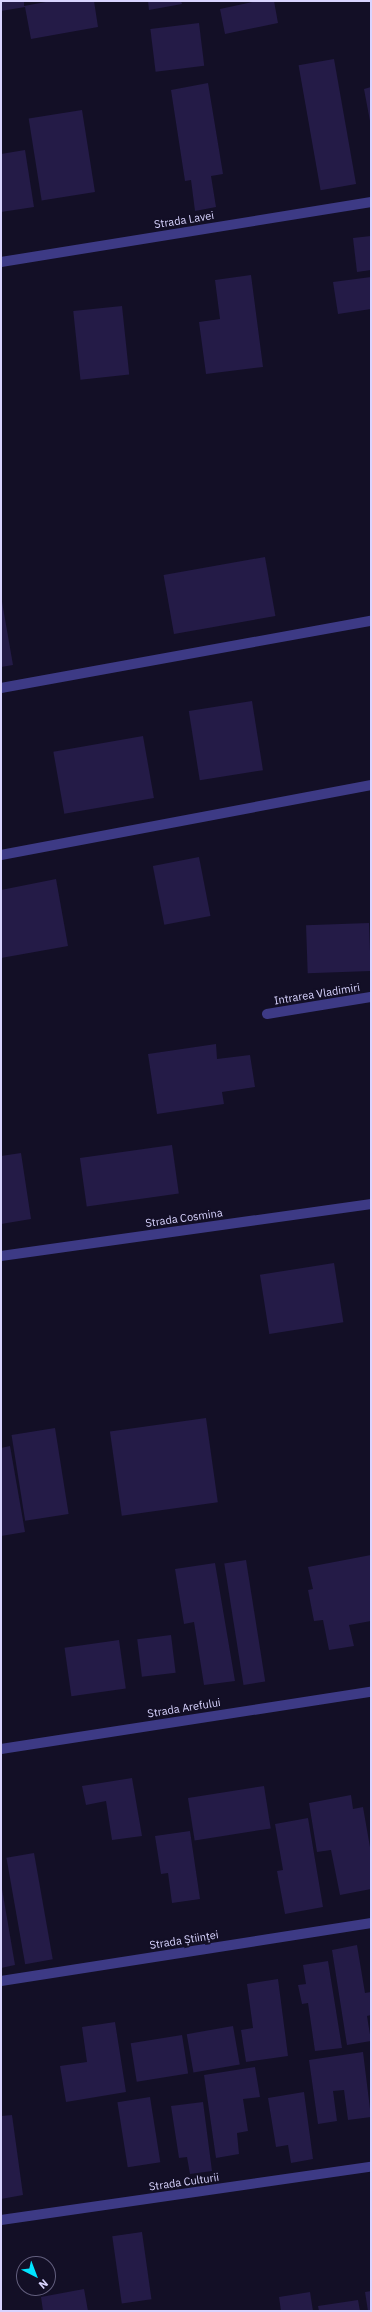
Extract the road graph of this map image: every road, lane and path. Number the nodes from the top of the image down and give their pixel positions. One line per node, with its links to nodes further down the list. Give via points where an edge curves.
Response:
1 (371, 202): 2 (street, Strada Lavei)
2 (1, 262)
3 (371, 621): 4 (street)
4 (1, 688)
5 (371, 786): 6 (street)
6 (1, 855)
7 (371, 997): 8 (street, Intrarea Vladimiri)
8 (267, 1014)
9 (371, 1204): 10 (street, Strada Cosmina)
10 (1, 1256)
11 (371, 1692): 12 (street, Strada Arefului)
12 (1, 1748)
13 (371, 1923): 14 (street, Strada Științei)
14 (1, 1980)
15 (371, 2167): 16 (street, Strada Culturii)
16 (1, 2220)

